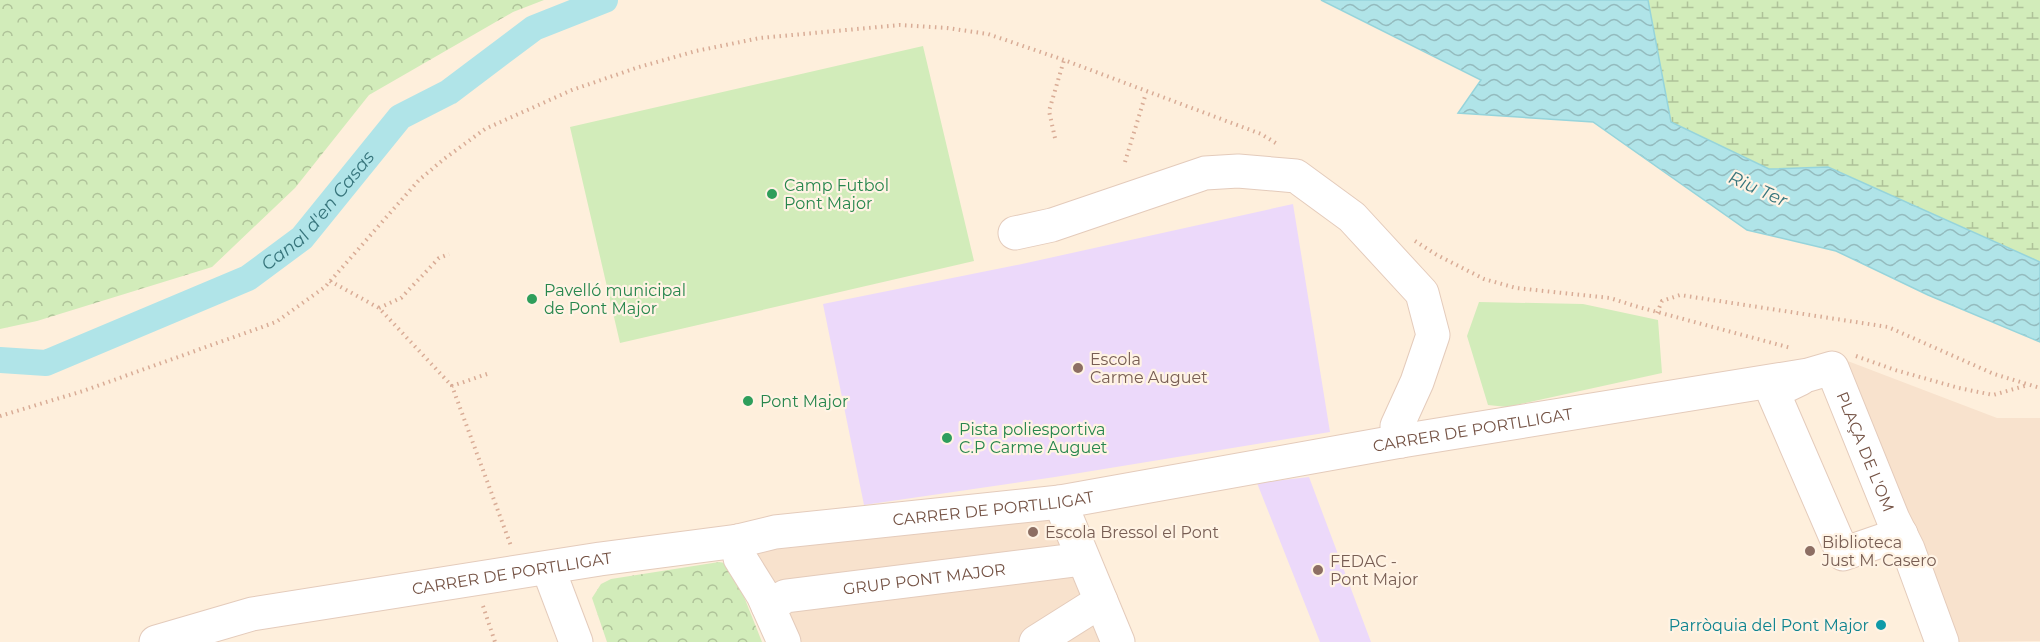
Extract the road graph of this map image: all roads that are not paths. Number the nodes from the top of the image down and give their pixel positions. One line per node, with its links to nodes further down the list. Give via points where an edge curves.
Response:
1 (1015, 233): 3 (street, via 1052,225 1205,172 1296,177 1352,217 1422,293 1433,335 1397,426)
2 (1820, 372): 3 (street, CARRER DE PORTLLIGAT); 5 (street, PLAÇA DE L'OM); 5 (street, via 1773,392 1843,554)
3 (1401, 441): 4 (street, CARRER DE PORTLLIGAT)
4 (1060, 502): 6 (street, CARRER DE PORTLLIGAT, via 776,532); 7 (street)
5 (1901, 534): 16 (street, PLAÇA DE L'OM)
6 (738, 541): 8 (street, CARRER DE PORTLLIGAT); 10 (street, via 740,558)
7 (1083, 559): 9 (street); 10 (street, GRUP PONT MAJOR, via 786,596)
8 (548, 568): 11 (street, CARRER DE PORTLLIGAT, via 252,614); 12 (street)
9 (1101, 600): 14 (street); 15 (street)
10 (768, 606): 13 (street)
11 (171, 640)
12 (576, 642)
13 (784, 642)
14 (1036, 642)
15 (1118, 642)
16 (1942, 642)

